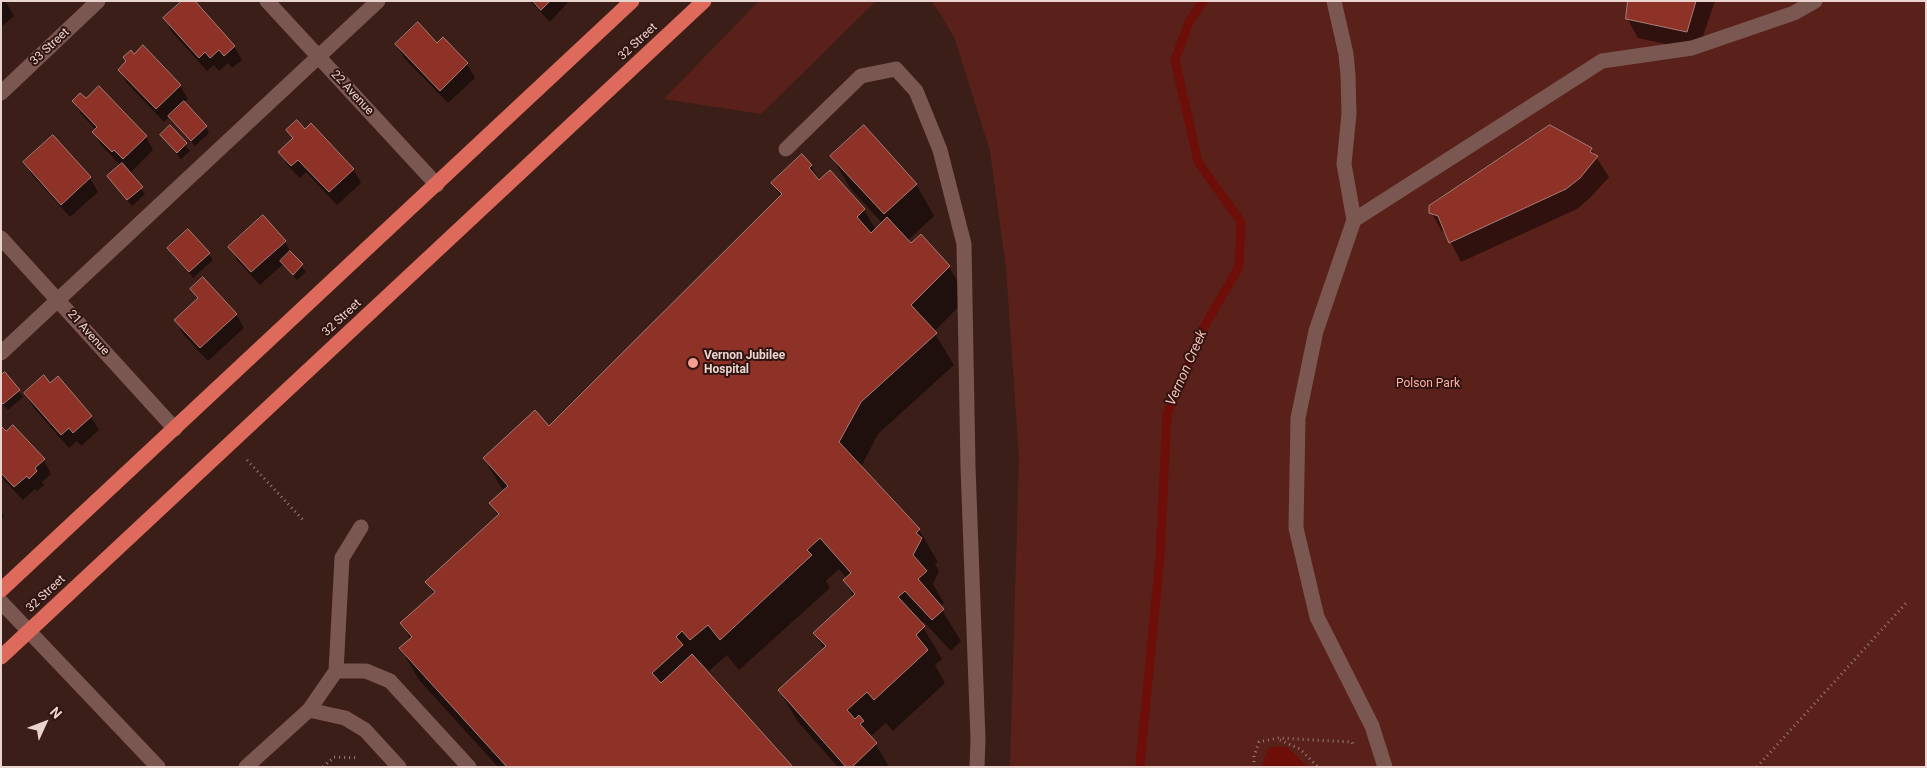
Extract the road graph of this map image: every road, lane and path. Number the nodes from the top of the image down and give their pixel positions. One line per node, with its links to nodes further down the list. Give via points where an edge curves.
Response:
1 (98, 1): 9 (street, 33 Street)
2 (267, 1): 8 (street, 22 Avenue)
3 (378, 1): 8 (street)
4 (632, 1): 11 (highway)
5 (704, 1): 23 (highway, 32 Street)
6 (1334, 1): 12 (street, via 1346,54 1349,114 1344,164)
7 (1815, 1): 12 (street, via 1794,13 1692,48 1602,61)
8 (319, 57): 11 (street, 22 Avenue); 14 (street)
9 (1, 93)
10 (786, 149): 35 (street, via 860,76 896,69 916,91 940,150 964,244)
11 (436, 184): 16 (highway)
12 (1354, 220): 38 (street, via 1316,331 1298,418 1296,528 1317,617 1372,726)
13 (1, 238): 14 (street, 21 Avenue)
14 (58, 300): 15 (street); 16 (street, 21 Avenue)
15 (1, 353)
16 (175, 429): 20 (highway)
17 (247, 460): 18 (path)
18 (304, 521)
19 (361, 527): 25 (street, via 342,558)
20 (1, 590)
21 (1, 602): 23 (street)
22 (1907, 602): 39 (path)
23 (29, 631): 24 (highway, 32 Street); 30 (street)
24 (1, 657)
25 (336, 671): 26 (street); 34 (street, via 366,671 390,681)
26 (309, 710): 31 (street); 33 (street, via 345,718 365,730)
27 (1278, 738): 28 (path, via 1352,742); 36 (path, via 1259,742); 37 (path, via 1300,749)
28 (1354, 750)
29 (365, 762): 32 (path, via 361,758 334,757)
30 (158, 767)
31 (246, 767)
32 (323, 767)
33 (399, 767)
34 (469, 767)
35 (977, 767)
36 (1254, 767)
37 (1318, 767)
38 (1385, 767)
39 (1757, 767)

